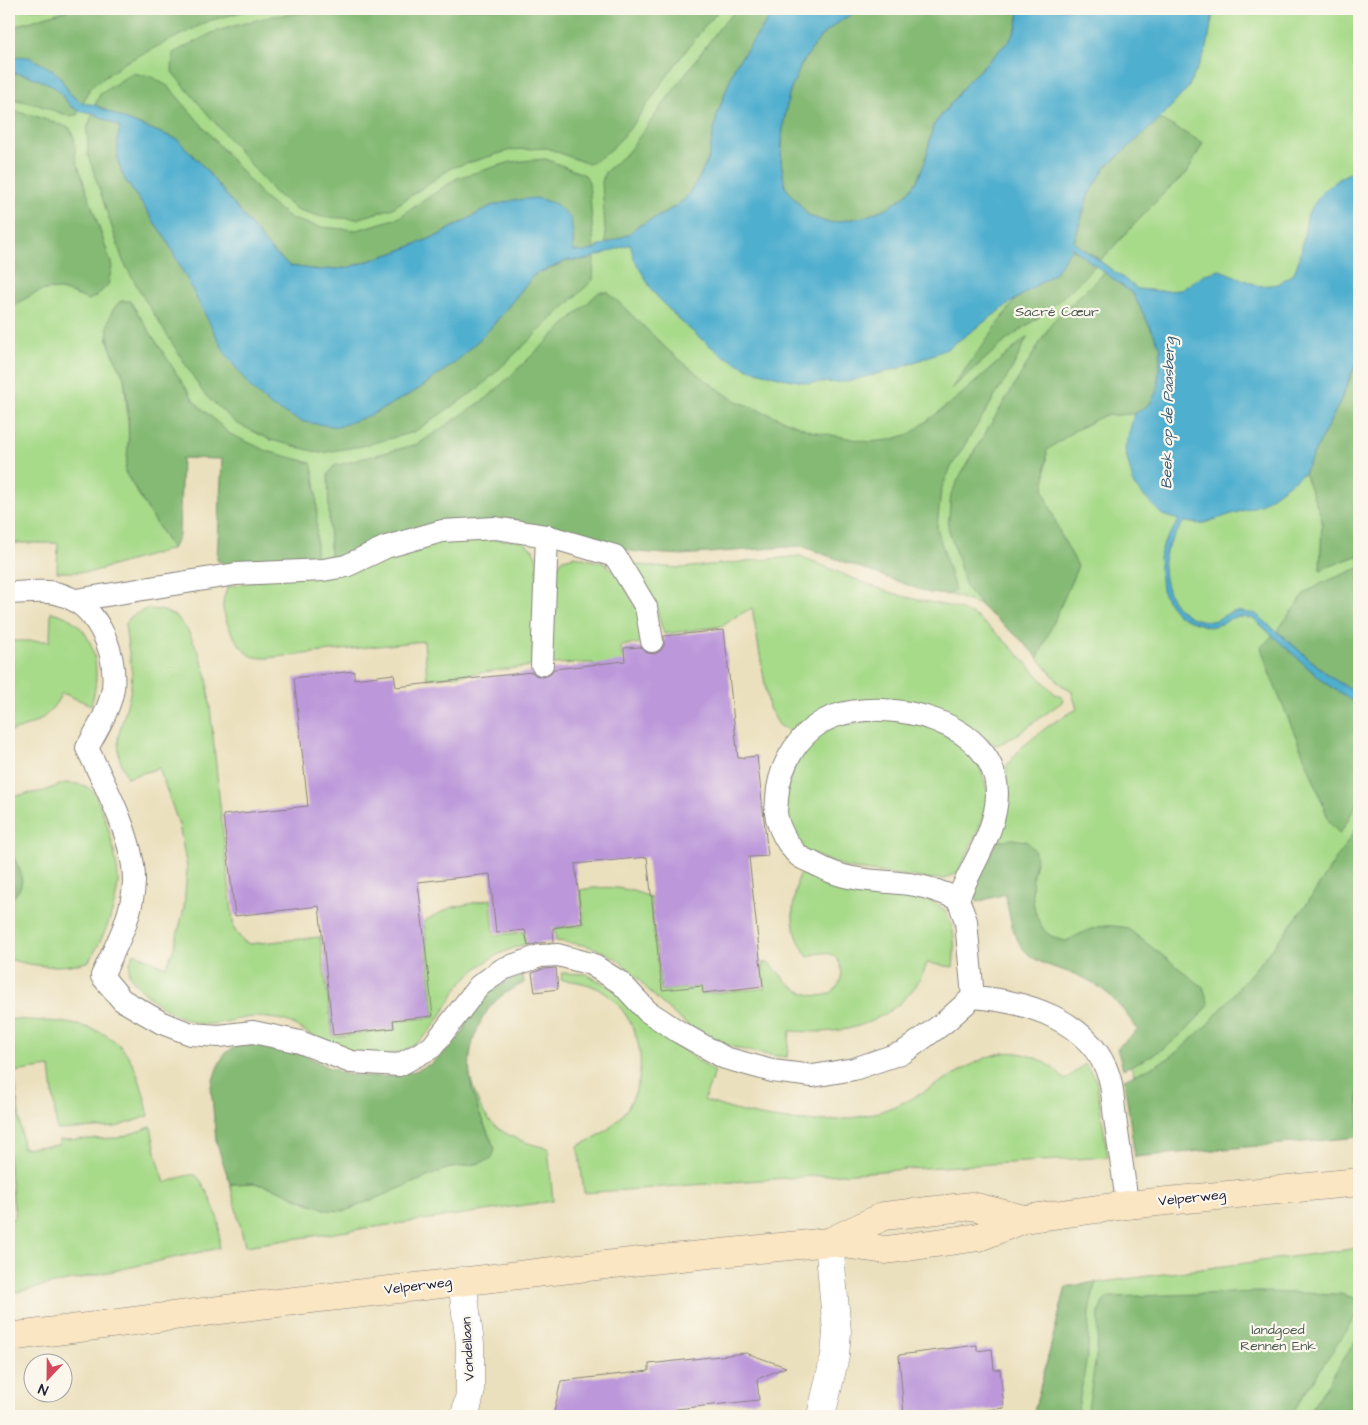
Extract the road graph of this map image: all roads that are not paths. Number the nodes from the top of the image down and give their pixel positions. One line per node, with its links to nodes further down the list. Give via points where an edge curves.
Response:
1 (547, 536): 3 (lane, via 495,528 442,531 386,547 346,566 236,574); 4 (lane, via 615,556 646,607); 5 (lane)
2 (9, 593): 3 (lane, via 54,593)
3 (76, 600): 7 (lane, via 98,623 109,645 113,664 113,690 88,748 118,812 130,850 134,881 131,905 121,936 102,976 122,1000 162,1023 191,1034 219,1036 253,1032 300,1042 351,1062 399,1065 432,1047 479,986 503,969 540,956 558,955 591,964 621,983 647,1011 725,1058 772,1071 813,1076 854,1069 904,1052 946,1022)
4 (652, 641)
5 (542, 664)
6 (958, 899): 6 (lane, via 916,885 844,876 799,856 784,837 776,813 778,784 799,741 814,727 834,716 860,710 891,710 928,718 964,733 976,743 989,762 997,792 986,838); 7 (lane, via 966,921)
7 (973, 997): 9 (lane, via 998,999 1054,1016 1070,1025 1092,1046 1109,1078)
8 (1359, 1182): 9 (main road, Velperweg)
9 (1127, 1204): 10 (main road, Velperweg, via 1024,1219 979,1237 886,1250)
10 (829, 1242): 11 (main road, Velperweg); 14 (street, via 837,1332 835,1356)
11 (462, 1281): 12 (main road, Velperweg); 13 (street, Vondellaan, via 470,1344 470,1394)
12 (9, 1337)
13 (465, 1416)
14 (821, 1416)

